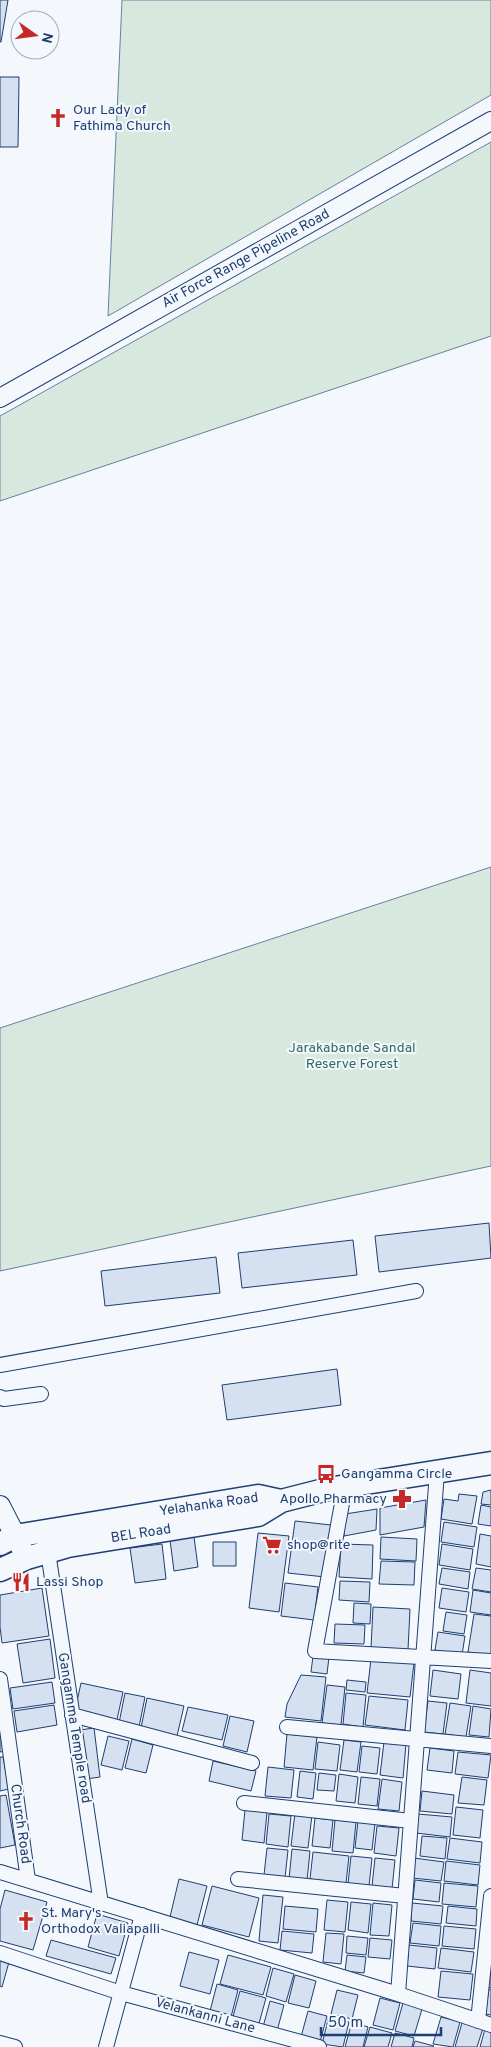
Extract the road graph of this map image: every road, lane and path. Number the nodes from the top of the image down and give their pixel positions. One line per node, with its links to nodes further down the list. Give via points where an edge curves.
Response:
1 (491, 121): 2 (street, Air Force Range Pipeline Road)
2 (0, 398)
3 (416, 1291): 4 (street)
4 (0, 1365)
5 (41, 1394): 6 (street)
6 (0, 1397)
7 (491, 1463): 8 (main road, Yelahanka Road)
8 (437, 1472): 9 (main road, Yelahanka Road); 14 (street)
9 (345, 1487): 10 (main road, Yelahanka Road); 14 (street, via 315,1651)
10 (282, 1501): 12 (main road, Yelahanka Road, via 258,1496); 13 (main road, BEL Road, via 258,1515 68,1546)
11 (0, 1506): 12 (main road)
12 (4, 1541): 13 (main road)
13 (21, 1561): 17 (street, Gangamma Temple road)
14 (424, 1657): 15 (street); 19 (street)
15 (491, 1661)
16 (0, 1678): 25 (street, Church Road)
17 (72, 1715): 21 (street); 29 (street, Gangamma Temple road)
18 (287, 1727): 19 (street)
19 (417, 1740): 20 (street); 23 (street)
20 (491, 1746)
21 (252, 1763)
22 (244, 1802): 23 (street)
23 (411, 1821): 27 (street)
24 (0, 1872): 25 (street)
25 (28, 1880): 29 (street)
26 (238, 1880): 27 (street)
27 (406, 1896): 33 (street)
28 (491, 1896): 34 (street)
29 (101, 1904): 30 (street)
30 (142, 1915): 32 (street); 33 (street)
31 (0, 1953): 32 (street, Velankanni Lane)
32 (121, 1993): 37 (street); 38 (street, Velankanni Lane)
33 (398, 1994): 34 (street)
34 (484, 2023)
35 (0, 2043): 36 (street)
36 (15, 2047)
37 (106, 2047)
38 (319, 2047)

